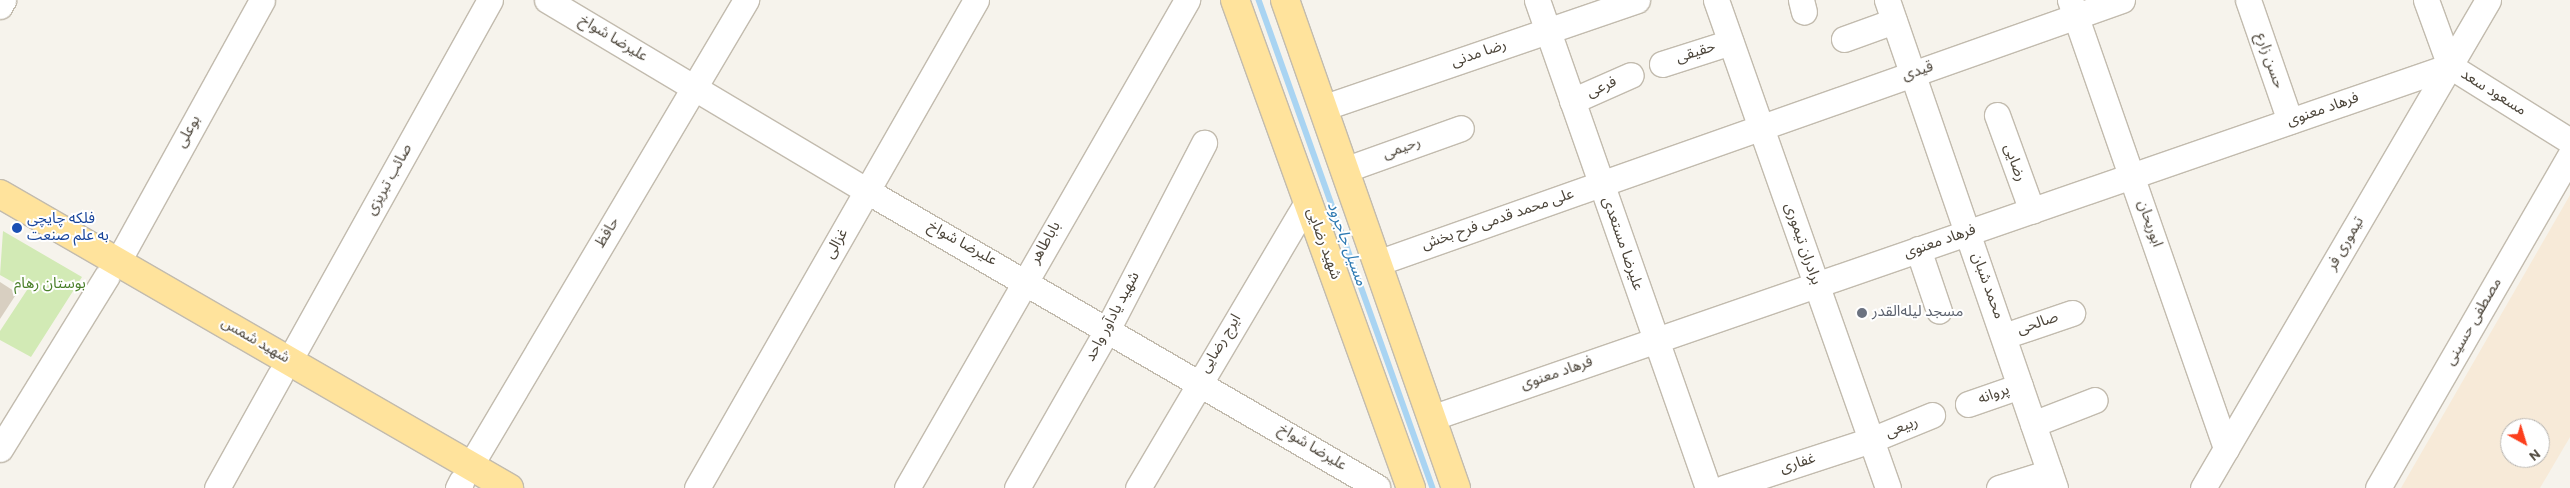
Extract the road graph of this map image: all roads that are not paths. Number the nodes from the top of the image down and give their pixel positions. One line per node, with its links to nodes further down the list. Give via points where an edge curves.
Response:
1 (3, 0): 17 (street)
2 (262, 0): 48 (street, بوعلی)
3 (490, 0): 56 (street, صائب تبریزی)
4 (547, 0): 27 (street, علیرضا شواخ)
5 (746, 0): 27 (street, حافظ)
6 (976, 0): 40 (street, غزالی)
7 (1187, 0): 49 (street, باباطاهر)
8 (1235, 0): 42 (main road, شهید رضایی)
9 (1285, 0): 29 (main road)
10 (1537, 0): 20 (street, علیرضا مستعدی)
11 (1637, 0): 20 (street, رضا مدنی)
12 (1716, 0): 22 (street, برادران تیموری)
13 (2122, 0): 18 (street, قیدی)
14 (2248, 0): 31 (street, حسن زارع)
15 (2426, 0): 24 (street, مسعود سعد)
16 (2488, 0): 24 (street, تیموری فر)
17 (0, 6)
18 (2073, 8): 25 (street, قیدی); 38 (street, ابوریحان)
19 (1891, 10): 21 (street); 25 (street, محمد شبان)
20 (1548, 30): 28 (street, علیرضا مستعدی); 29 (street, رضا مدنی)
21 (1844, 39)
22 (1731, 42): 23 (street, حقیقی); 32 (street, برادران تیموری)
23 (1662, 64)
24 (2450, 66): 31 (street, فرهاد معنوی); 34 (street, مسعود سعد); 66 (street, تیموری فر)
25 (1912, 74): 32 (street, قیدی); 45 (street, محمد شبان)
26 (1631, 75): 28 (street, فرعی)
27 (695, 88): 40 (street, علیرضا شواخ); 69 (street, حافظ)
28 (1572, 101): 39 (street, علیرضا مستعدی)
29 (1322, 108): 37 (main road)
30 (1997, 115): 43 (street, رضایی)
31 (2290, 121): 38 (street, فرهاد معنوی)
32 (1761, 127): 39 (street, علی محمد قدمی فرح بخش); 50 (street, برادران تیموری)
33 (1461, 128): 37 (street, رحیمی)
34 (2570, 140)
35 (1204, 142): 53 (street, شهید یادآور واحد)
36 (2570, 156): 84 (street, مصطفی حسینی)
37 (1344, 170): 47 (main road)
38 (2132, 176): 43 (street, فرهاد معنوی); 66 (street, ابوریحان)
39 (1601, 183): 47 (street, علی محمد قدمی فرح بخش); 55 (street, علیرضا مستعدی)
40 (867, 191): 49 (street, علیرضا شواخ); 73 (street, غزالی)
41 (0, 194): 48 (main road, شهید شمس)
42 (1308, 202): 57 (street, ایرج رضایی); 67 (main road, شهید رضایی)
43 (2032, 210): 45 (street, فرهاد معنوی)
44 (0, 213): 48 (main road, شهید شمس)
45 (1967, 233): 46 (street, فرهاد معنوی); 54 (street, محمد شبان)
46 (1918, 250): 50 (street, فرهاد معنوی); 51 (street)
47 (1377, 263): 62 (main road)
48 (112, 270): 56 (main road, شهید شمس); 65 (street, بوعلی)
49 (1025, 279): 53 (street, علیرضا شواخ); 74 (street, باباطاهر)
50 (1816, 285): 55 (street, فرهاد معنوی); 64 (street, برادران تیموری)
51 (1939, 310)
52 (2072, 313): 54 (street, صالحی)
53 (1107, 330): 57 (street, علیرضا شواخ); 75 (street, شهید یادآور واحد)
54 (2004, 336): 58 (street, محمد شبان)
55 (1656, 340): 62 (street, فرهاد معنوی); 80 (street, علیرضا مستعدی)
56 (285, 368): 69 (main road, شهید شمس); 71 (street, صائب تبریزی)
57 (1199, 381): 76 (street, ایرج رضایی); 77 (street, علیرضا شواخ)
58 (2020, 386): 60 (street, پروانه); 63 (street, محمد شبان)
59 (2094, 400): 63 (street)
60 (1968, 404)
61 (1932, 415): 64 (street, ربیعی)
62 (1431, 418): 79 (main road)
63 (2033, 424): 68 (street, محمد شبان)
64 (1871, 440): 81 (street, غفاری); 82 (street, برادران تیموری)
65 (0, 449)
66 (2226, 449): 70 (street, تیموری فر)
67 (1398, 451): 77 (street); 78 (main road, شهید رضایی)
68 (2052, 480): 83 (street)
69 (465, 481): 72 (main road, شهید شمس)
70 (2213, 485)
71 (217, 488)
72 (509, 488)
73 (697, 488)
74 (907, 488)
75 (1017, 488)
76 (1138, 488)
77 (1377, 488)
78 (1411, 488)
79 (1456, 488)
80 (1708, 488)
81 (1724, 488)
82 (1888, 488)
83 (1998, 488)
84 (2378, 488)

